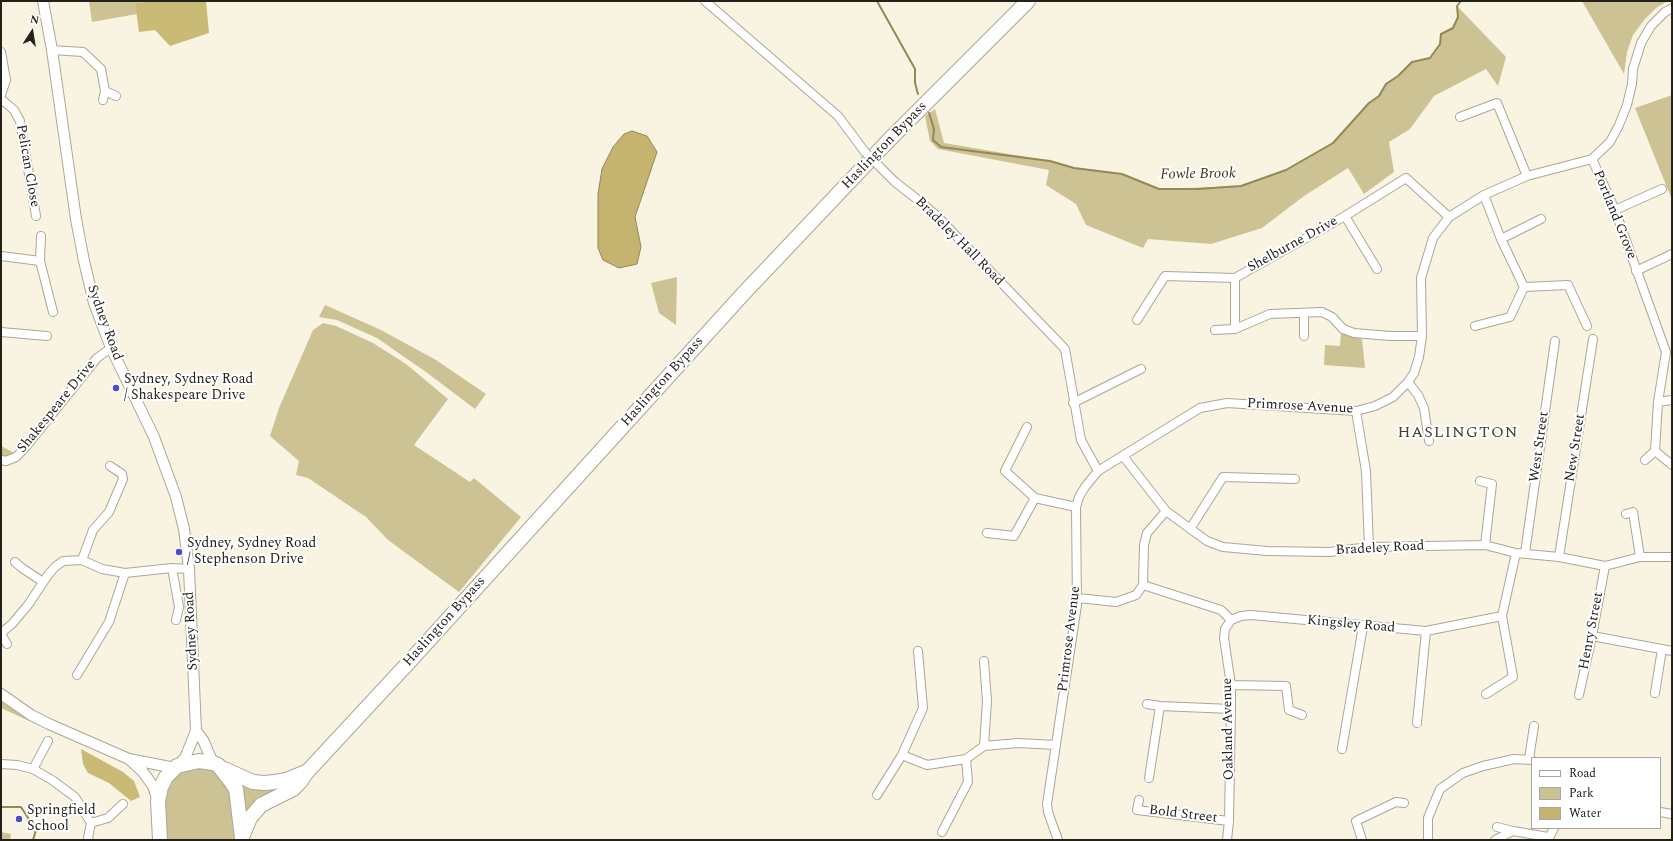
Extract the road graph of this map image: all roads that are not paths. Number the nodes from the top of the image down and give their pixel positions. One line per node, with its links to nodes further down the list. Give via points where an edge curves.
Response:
1 (43, 1): 5 (street, Sydney Road)
2 (705, 1): 49 (street, Bradeley Hall Road, bridge, via 838,116 865,152 895,182 939,218 1065,349)
3 (1028, 1): 122 (highway, Haslington Bypass, via 890,139 743,294)
4 (1672, 8): 13 (street, Primrose Avenue, via 1651,26 1641,43 1634,63 1627,105 1619,125 1610,142)
5 (52, 50): 7 (street, via 83,52 101,69); 44 (street, Sydney Road, via 82,254 94,303)
6 (1, 52): 8 (street, via 6,80)
7 (105, 91): 9 (street); 11 (street)
8 (1, 95)
9 (116, 96)
10 (1, 99): 18 (street, Pelican Close, via 14,110 20,121)
11 (103, 100)
12 (1460, 118): 14 (street, via 1497,103)
13 (1592, 159): 14 (street, Primrose Avenue); 17 (street, Portland Grove)
14 (1527, 176): 16 (street, Primrose Avenue)
15 (1662, 189): 17 (street)
16 (1484, 195): 20 (street, Primrose Avenue); 23 (street)
17 (1615, 210): 28 (street, Portland Grove)
18 (36, 216)
19 (1345, 216): 20 (street, Shelburne Drive, via 1406,178); 27 (street); 29 (street, Shelburne Drive)
20 (1448, 217): 41 (street, Primrose Avenue, via 1433,238 1421,278)
21 (1541, 219): 23 (street)
22 (41, 236): 26 (street)
23 (1501, 239): 30 (street)
24 (1672, 254): 28 (street, Portland Grove)
25 (1, 256): 26 (street)
26 (40, 261): 31 (street)
27 (1377, 269)
28 (1636, 272): 48 (street, Portland Grove, via 1666,352)
29 (1235, 278): 33 (street, Shelburne Drive, via 1165,276); 36 (street)
30 (1524, 287): 34 (street, via 1510,317); 35 (street, via 1568,285)
31 (53, 312)
32 (1304, 313): 36 (street, via 1270,314); 40 (street); 41 (street, via 1322,312 1332,317 1343,329 1360,334)
33 (1137, 320)
34 (1475, 326)
35 (1587, 326)
36 (1235, 329): 37 (street)
37 (1215, 330)
38 (1, 332): 39 (street)
39 (47, 336)
40 (1304, 336)
41 (1422, 336): 46 (street, Primrose Avenue, via 1419,357)
42 (1593, 339): 72 (street, New Street)
43 (1555, 341): 71 (street, West Street)
44 (111, 348): 55 (street, Shakespeare Drive, via 97,358 24,449 16,457); 79 (street, Sydney Road, via 154,437 176,497 184,529)
45 (1141, 369): 49 (street)
46 (1408, 382): 50 (street, Primrose Avenue, via 1392,397 1375,406); 52 (street, via 1424,408)
47 (1672, 400): 48 (street)
48 (1658, 402): 53 (street, Portland Grove)
49 (1073, 403): 59 (street, Bradeley Hall Road, via 1081,440)
50 (1356, 411): 54 (street, Primrose Avenue, via 1227,403 1200,408); 69 (street, via 1366,471)
51 (1027, 427): 62 (street, via 1005,471)
52 (1429, 441)
53 (1655, 451): 56 (street); 57 (street)
54 (1123, 456): 59 (street, Primrose Avenue); 64 (street, Bradeley Road)
55 (1, 460)
56 (1645, 460)
57 (1672, 465)
58 (110, 466): 75 (street, via 122,474 122,483 109,512 92,530)
59 (1098, 471): 63 (street, Primrose Avenue, via 1079,497)
60 (1295, 479): 66 (street, via 1223,478)
61 (1480, 480): 68 (street, via 1492,484)
62 (1036, 498): 63 (street); 67 (street, via 1014,536)
63 (1076, 508): 83 (street, Primrose Avenue)
64 (1166, 511): 66 (street, Bradeley Road); 82 (street, via 1147,533 1144,545)
65 (1626, 514): 73 (street, via 1633,512)
66 (1190, 529): 69 (street, Bradeley Road, via 1207,541 1223,547 1329,552)
67 (987, 533)
68 (1485, 545): 69 (street, Bradeley Road); 70 (street, Bradeley Road)
69 (1369, 547)
70 (1516, 552): 71 (street, Bradeley Road); 84 (street)
71 (1525, 553): 72 (street, Bradeley Road)
72 (1559, 557): 77 (street, Bradeley Road)
73 (1640, 557): 74 (street, Bradeley Road); 77 (street, Bradeley Road)
74 (1672, 557)
75 (82, 560): 80 (street, via 102,569); 81 (street, via 59,562)
76 (15, 562): 81 (street)
77 (1605, 566): 90 (street, Henry Street)
78 (172, 568): 79 (street); 80 (street); 85 (street, Sydney Road, via 179,607)
79 (189, 568): 108 (street, Sydney Road)
80 (125, 573): 96 (street, via 109,622)
81 (43, 582): 89 (street, via 28,605)
82 (1143, 585): 83 (street, via 1136,594 1116,602); 86 (street, via 1221,610)
83 (1078, 598): 110 (street, Primrose Avenue)
84 (1502, 616): 88 (street, Kingsley Road); 100 (street, via 1513,677)
85 (176, 620)
86 (1231, 620): 87 (street, Kingsley Road, via 1251,614); 97 (street, Oakland Avenue, via 1225,629 1224,638)
87 (1363, 626): 88 (street, Kingsley Road); 112 (street)
88 (1426, 631): 106 (street)
89 (1, 633): 91 (street)
90 (1592, 636): 92 (street); 101 (street, Henry Street)
91 (7, 644)
92 (1662, 649): 94 (street); 98 (street)
93 (918, 651): 113 (street, via 923,708)
94 (1672, 651)
95 (984, 661): 111 (street, via 987,700)
96 (77, 675)
97 (1231, 685): 104 (street, Oakland Avenue); 105 (street, via 1286,686 1289,710)
98 (1655, 693)
99 (1, 694): 115 (street, via 49,724)
100 (1486, 694)
101 (1579, 696)
102 (1147, 704): 103 (street)
103 (1160, 706): 104 (street); 123 (street)
104 (1231, 709): 131 (street, Oakland Avenue)
105 (1302, 715)
106 (1417, 723)
107 (1534, 726): 114 (street)
108 (196, 731): 119 (street, Sydney Road); 120 (street, Sydney Road, via 185,758)
109 (48, 740): 121 (street)
110 (1056, 745): 111 (street, via 1018,742); 141 (street, Primrose Avenue, via 1047,804)
111 (984, 746): 116 (street)
112 (1342, 749)
113 (902, 755): 116 (street, via 927,765); 124 (street)
114 (1531, 757)
115 (129, 759): 120 (street); 125 (street, via 146,777)
116 (966, 759): 136 (street, via 968,782)
117 (1531, 759): 144 (street, via 1514,758 1462,773 1440,789 1428,818)
118 (1, 764): 121 (street)
119 (215, 764): 120 (highway, via 199,761); 122 (highway, Haslington Bypass, via 253,782 264,783 289,779); 137 (highway, via 236,789)
120 (176, 767): 125 (highway, via 166,777)
121 (33, 769): 132 (street, via 75,797)
122 (307, 772): 137 (highway, Haslington Bypass, via 293,789 261,805 250,818)
123 (1149, 778)
124 (877, 795)
125 (158, 800): 140 (highway)
126 (1138, 800): 131 (street, Bold Street, via 1137,810)
127 (1404, 803): 143 (street, via 1396,802 1356,821)
128 (123, 804): 132 (street, via 108,818)
129 (1661, 812): 130 (street)
130 (1672, 814)
131 (1230, 821): 142 (street, Oakland Avenue)
132 (91, 823): 139 (street, via 88,838)
133 (1497, 827): 135 (street)
134 (1553, 829): 138 (street)
135 (1513, 831): 138 (street); 145 (street)
136 (942, 832)
137 (242, 839)
138 (1548, 839)
139 (90, 840)
140 (160, 840)
141 (1058, 840)
142 (1227, 840)
143 (1362, 840)
144 (1428, 840)
145 (1495, 840)

